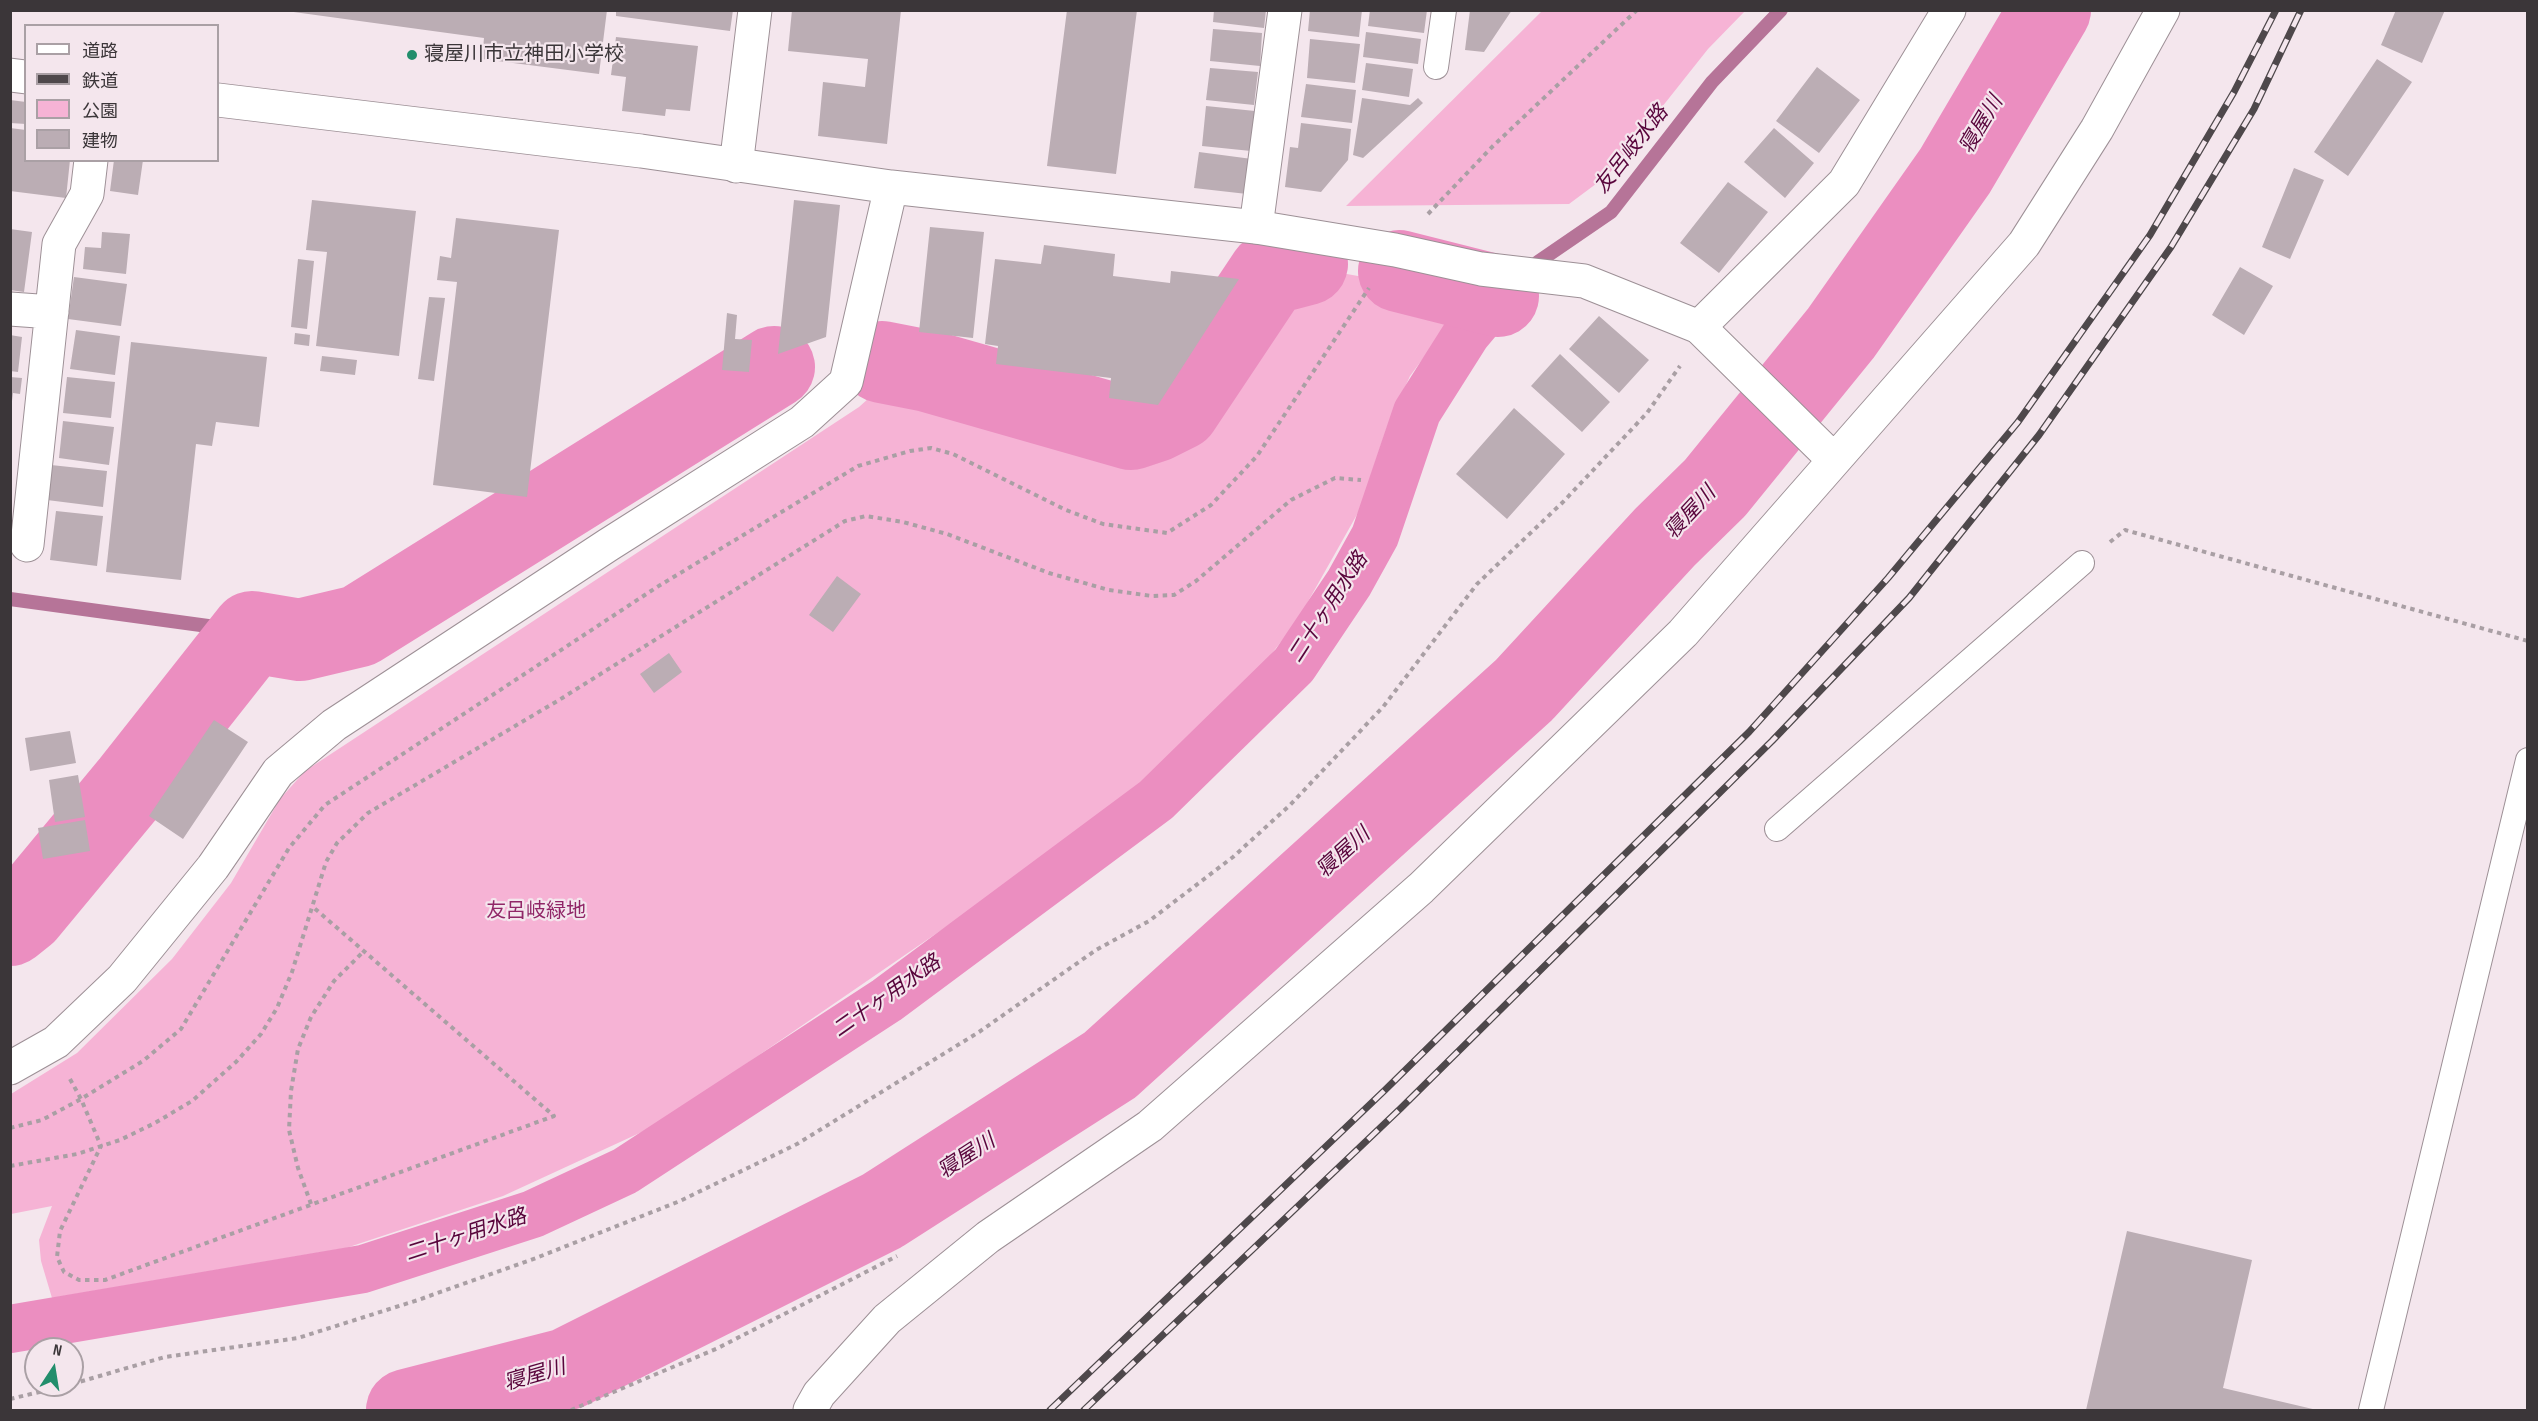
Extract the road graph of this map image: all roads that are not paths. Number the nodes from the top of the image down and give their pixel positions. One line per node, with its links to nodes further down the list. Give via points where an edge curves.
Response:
1 (754, 10): 9 (street)
2 (1285, 10): 11 (street)
3 (1444, 10): 6 (lane)
4 (1949, 10): 14 (street, via 1844,183)
5 (2163, 10): 15 (street, via 2097,129 2024,244)
6 (1436, 68)
7 (219, 100): 9 (street)
8 (91, 162): 13 (street, via 87,194 59,244)
9 (736, 165): 10 (street)
10 (891, 187): 11 (street); 20 (street, via 846,382 802,422 334,725 278,772 213,867 122,979 56,1042)
11 (1256, 227): 14 (street, via 1395,250 1480,269 1584,280)
12 (10, 309): 13 (street)
13 (52, 312): 16 (street)
14 (1699, 327): 15 (street)
15 (1833, 459): 21 (street, via 1683,633 1421,888 1150,1126 988,1237 887,1319 819,1394)
16 (27, 545)
17 (2082, 563): 19 (lane)
18 (2528, 760): 22 (lane)
19 (1777, 829)
20 (10, 1068)
21 (810, 1410)
22 (2371, 1410)

